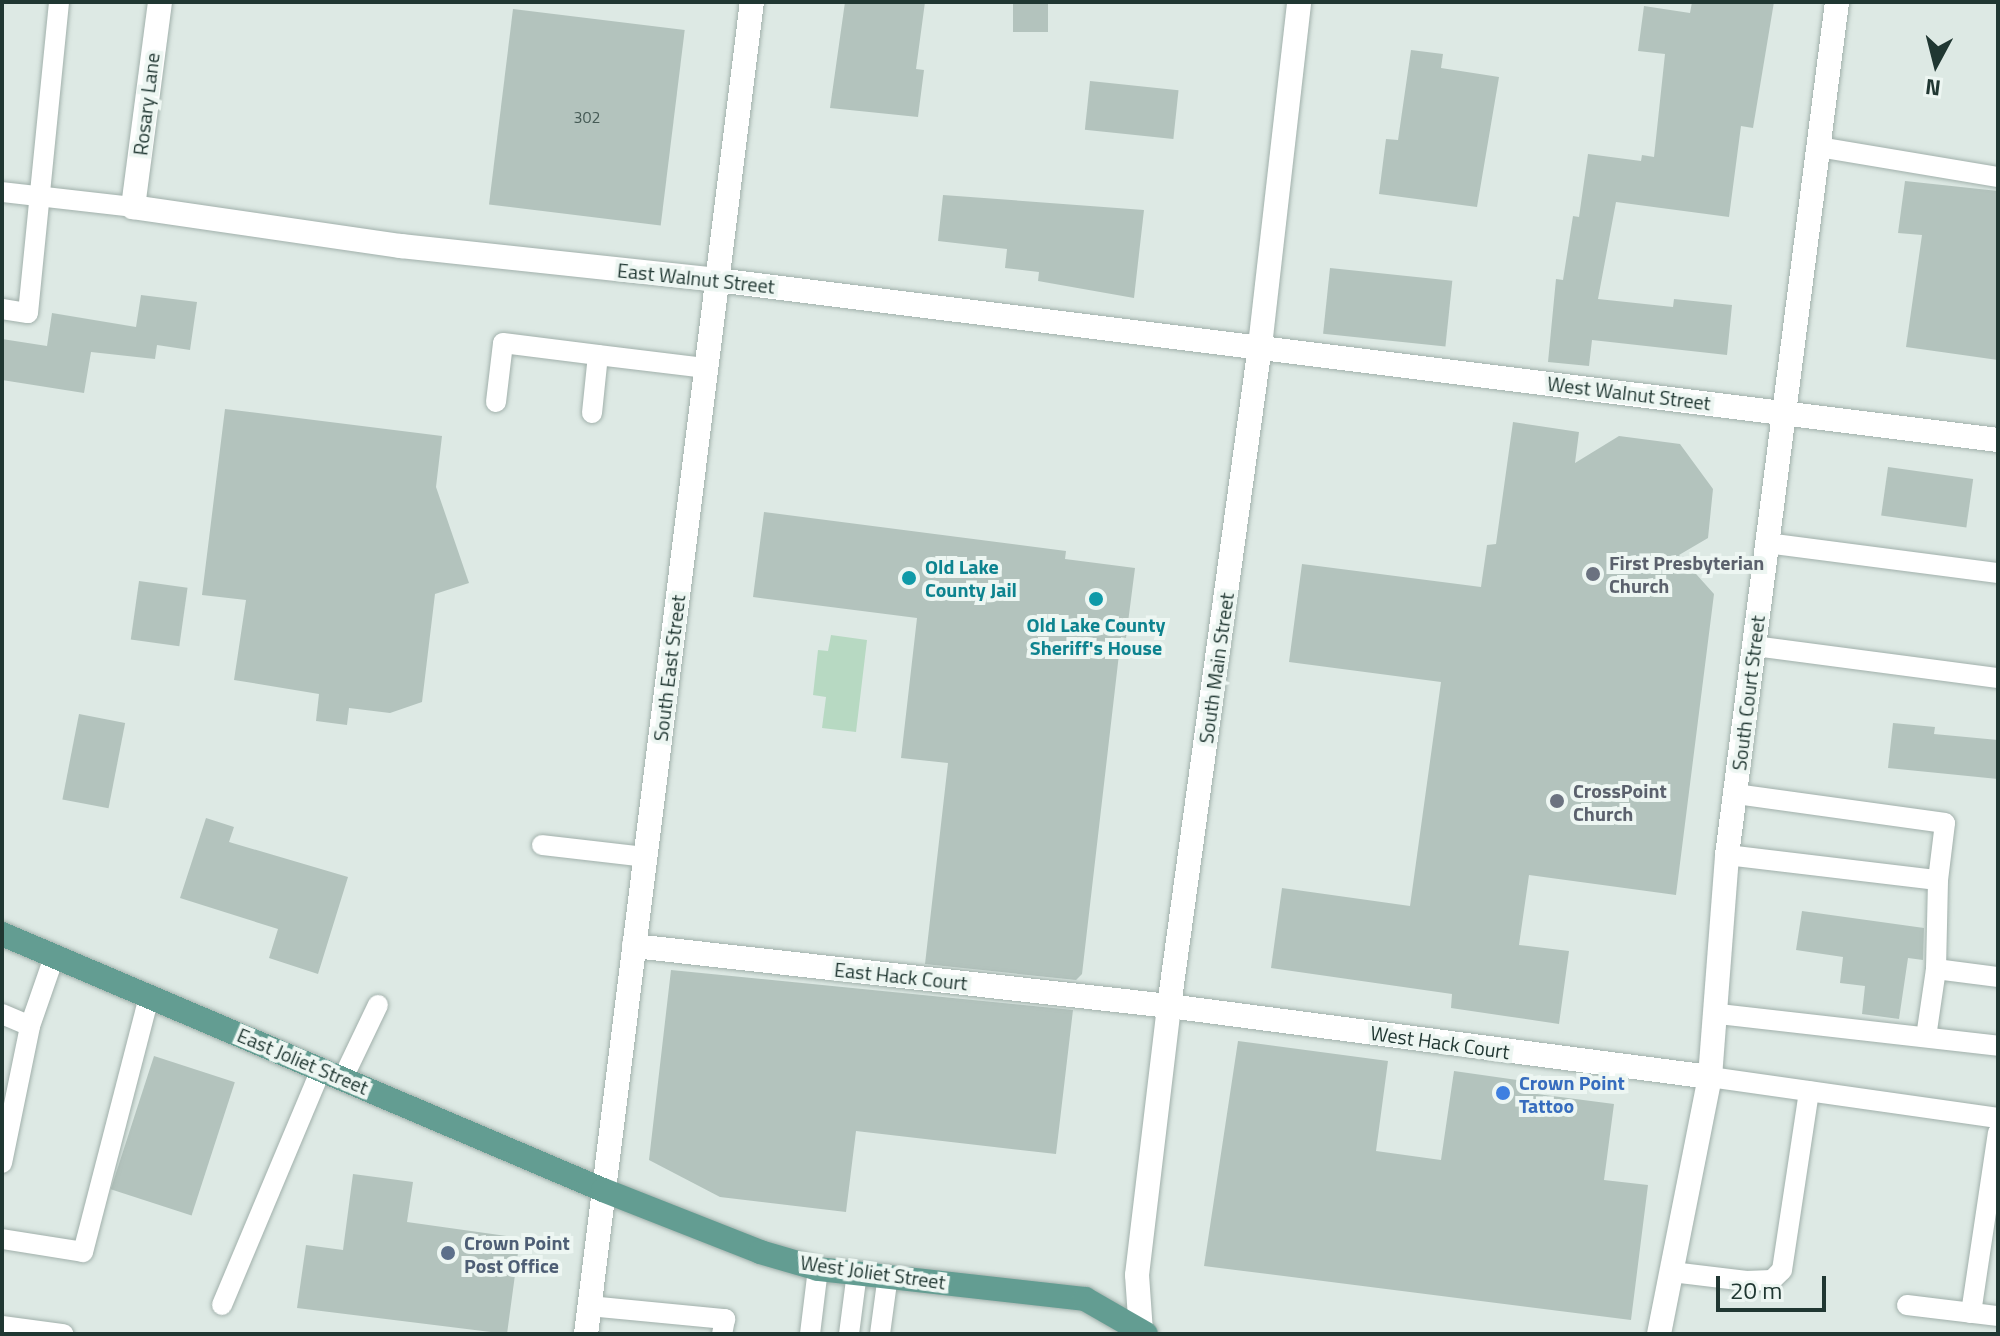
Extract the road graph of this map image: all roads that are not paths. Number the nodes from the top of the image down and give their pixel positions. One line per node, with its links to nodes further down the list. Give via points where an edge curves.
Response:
1 (59, 2): 9 (lane)
2 (160, 2): 10 (street, Rosary Lane)
3 (752, 2): 11 (street, South East Street)
4 (1299, 2): 13 (street, South Main Street)
5 (1837, 2): 6 (street, South Court Street)
6 (1819, 147): 7 (lane); 17 (street, South Court Street)
7 (1998, 177)
8 (2, 192): 9 (lane)
9 (43, 197): 10 (lane); 12 (lane, via 28,313)
10 (133, 207): 11 (street, East Walnut Street, via 401,246)
11 (717, 280): 13 (street, East Walnut Street); 15 (street, South East Street)
12 (2, 309)
13 (1260, 346): 17 (street, West Walnut Street); 36 (street, South Main Street)
14 (598, 355): 15 (lane); 16 (lane, via 503,343); 18 (lane)
15 (706, 368): 27 (street, South East Street)
16 (496, 402)
17 (1784, 412): 19 (street, West Walnut Street); 20 (street, South Court Street)
18 (592, 413)
19 (1998, 440)
20 (1767, 543): 21 (lane); 22 (street, South Court Street)
21 (1998, 573)
22 (1754, 646): 23 (lane); 24 (street, South Court Street)
23 (1998, 678)
24 (1735, 794): 26 (street, South Court Street); 28 (lane, via 1945,823)
25 (542, 845): 27 (lane)
26 (1727, 855): 28 (lane); 38 (street, South Court Street)
27 (645, 857): 30 (street, South East Street)
28 (1938, 880): 32 (lane)
29 (2, 934): 31 (main road, East Joliet Street)
30 (634, 946): 36 (street, East Hack Court); 48 (street, South East Street)
31 (54, 957): 34 (main road, East Joliet Street); 39 (lane)
32 (1936, 969): 33 (lane); 40 (lane)
33 (1998, 977)
34 (149, 996): 42 (main road, East Joliet Street); 49 (lane, via 83,1252)
35 (378, 1005): 42 (lane)
36 (1169, 1006): 43 (street, West Hack Court); 60 (street, South Main Street, via 1137,1275)
37 (2, 1014): 39 (lane)
38 (1719, 1014): 40 (lane); 43 (street, South Court Street)
39 (30, 1026): 47 (lane)
40 (1926, 1037): 41 (lane)
41 (1998, 1046)
42 (332, 1073): 48 (main road, East Joliet Street); 54 (lane)
43 (1710, 1077): 44 (lane); 52 (street, South Court Street)
44 (1809, 1091): 45 (lane); 52 (lane, via 1782,1270 1772,1280 1746,1281)
45 (1998, 1118)
46 (1998, 1133): 57 (lane)
47 (2, 1163)
48 (603, 1190): 50 (main road, West Joliet Street); 56 (street, South East Street)
49 (2, 1239)
50 (818, 1269): 51 (main road, West Joliet Street); 64 (lane)
51 (857, 1272): 53 (main road, West Joliet Street); 65 (lane)
52 (1672, 1272): 67 (street, South Court Street)
53 (888, 1275): 60 (main road, West Joliet Street, via 1085,1299); 66 (lane)
54 (222, 1305)
55 (1907, 1305): 57 (lane)
56 (589, 1306): 62 (street, South East Street); 63 (lane, via 725,1319)
57 (1971, 1313): 58 (lane)
58 (1998, 1316)
59 (2, 1326): 61 (lane)
60 (1142, 1333)
61 (63, 1334)
62 (586, 1334)
63 (722, 1334)
64 (810, 1334)
65 (849, 1334)
66 (880, 1334)
67 (1659, 1334)

